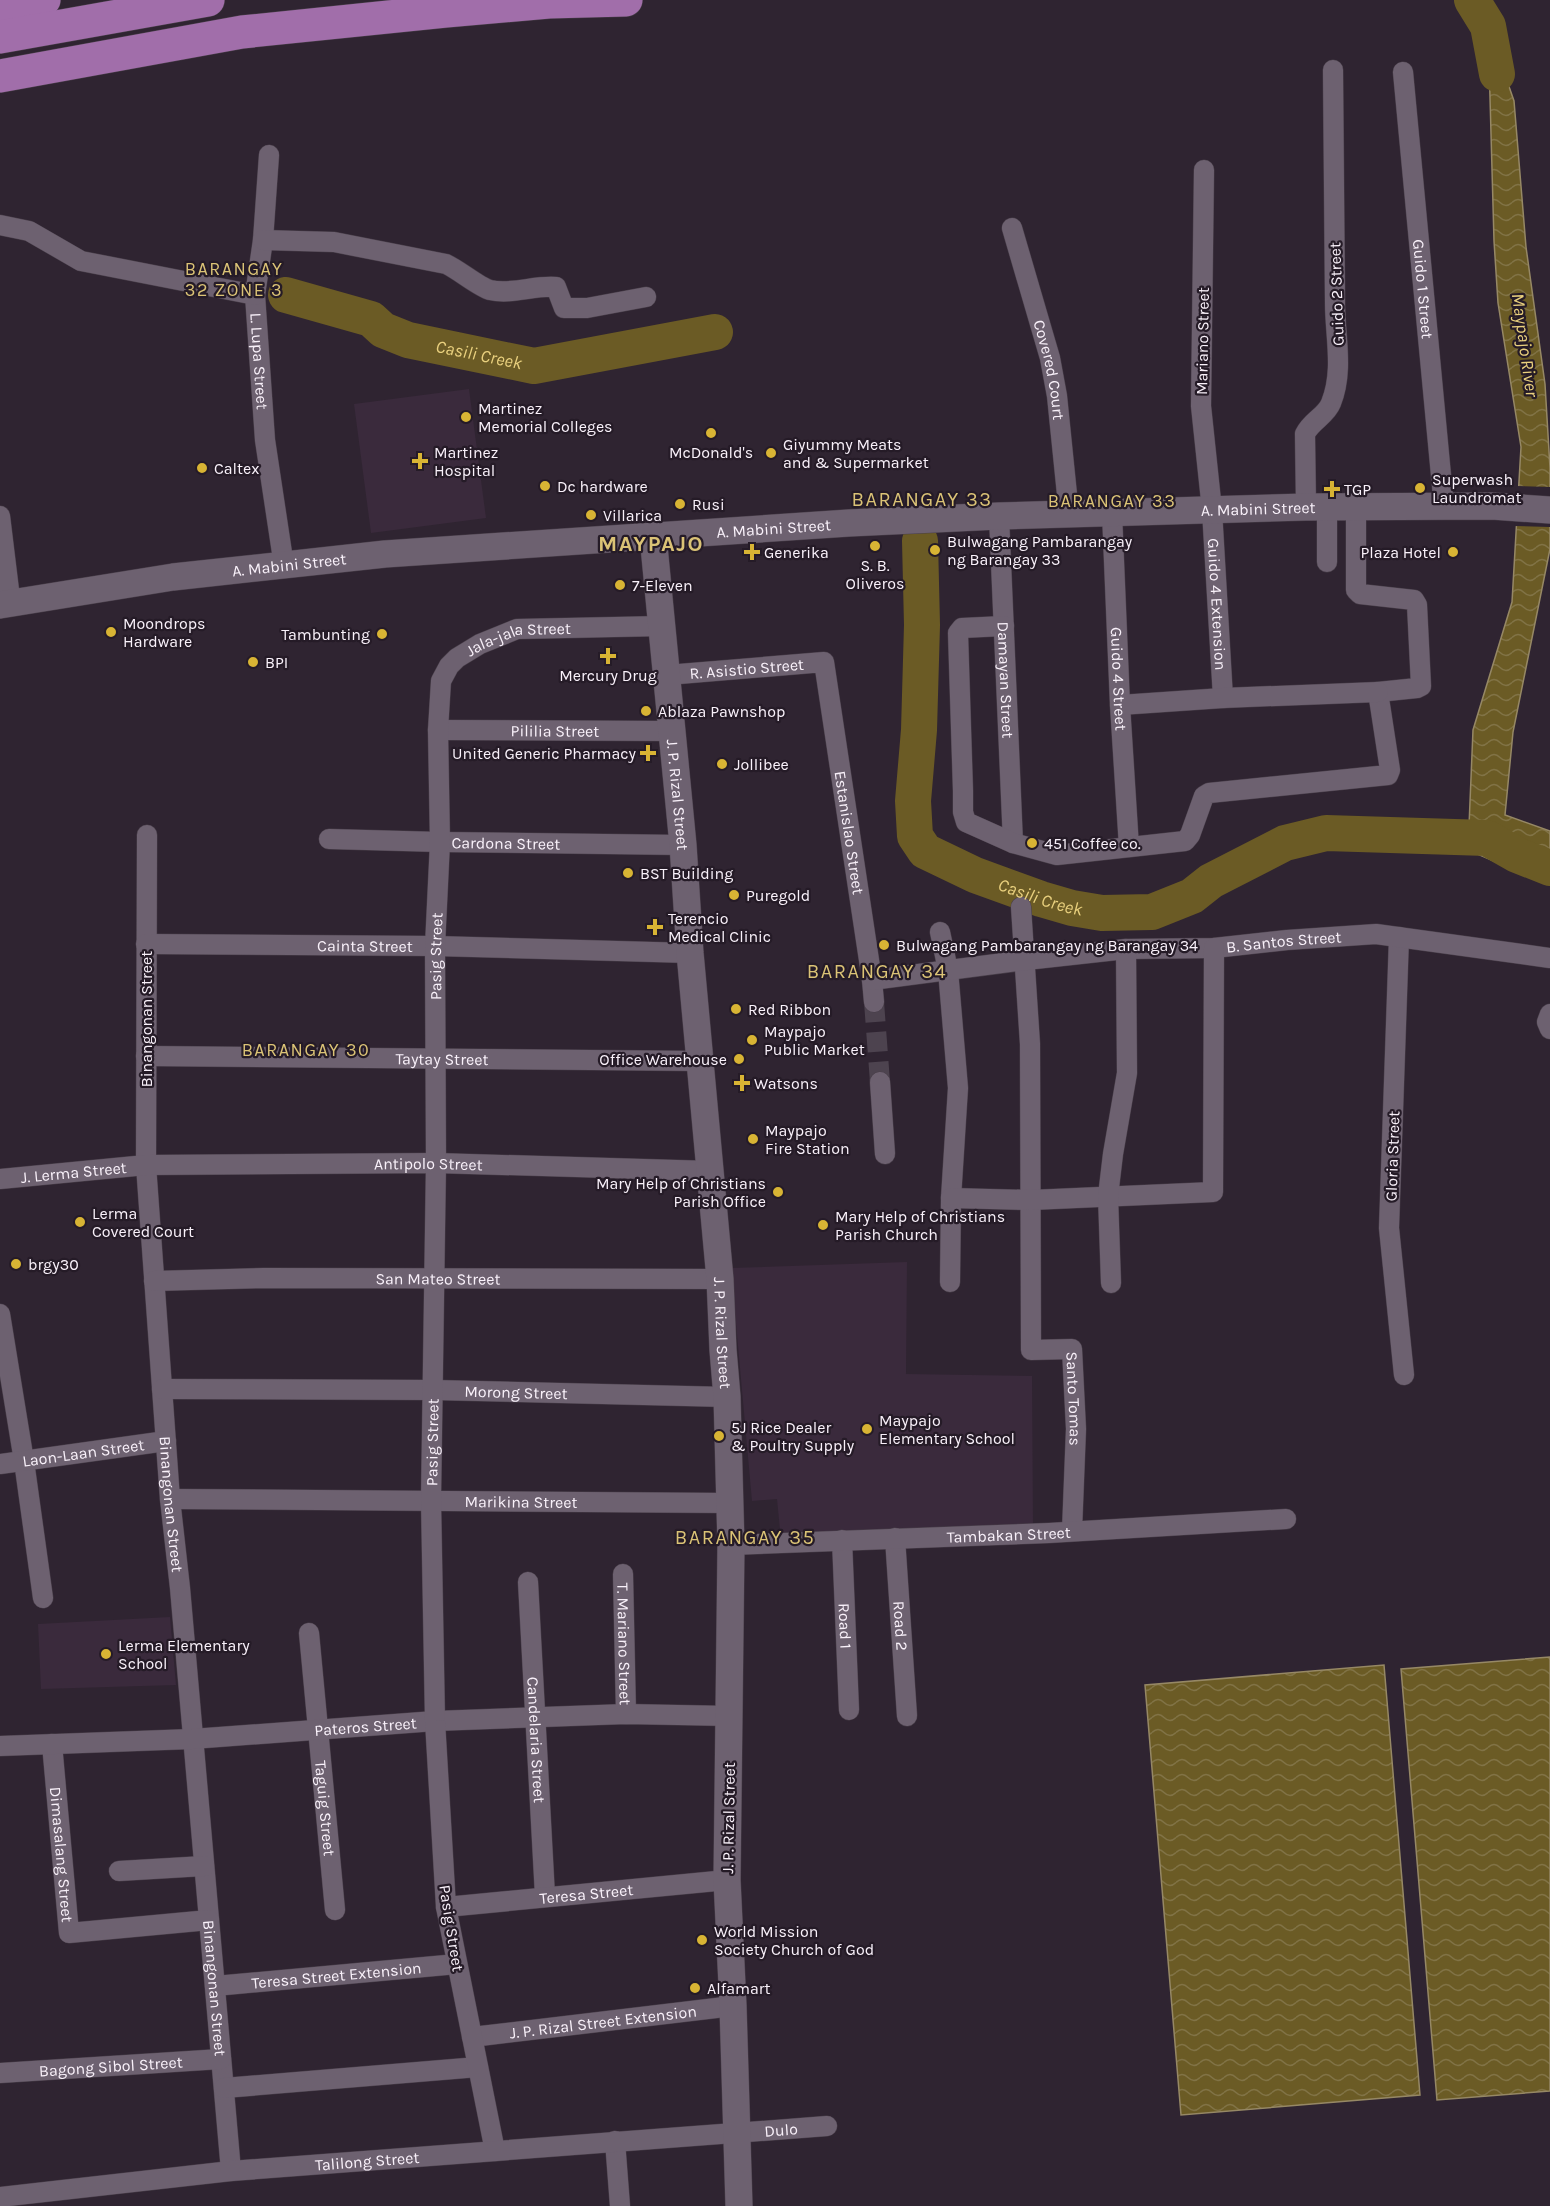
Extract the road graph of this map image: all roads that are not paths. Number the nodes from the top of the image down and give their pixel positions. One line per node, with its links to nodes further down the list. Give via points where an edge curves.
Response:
1 (208, 0): 3 (highway)
2 (626, 0): 6 (highway, via 549,2 242,32)
3 (0, 37)
4 (1333, 70): 14 (street, Guido 2 Street, via 1338,374 1331,404 1305,434)
5 (1403, 72): 16 (street, Guido 1 Street)
6 (0, 76)
7 (269, 155): 11 (street, L. Lupa Street)
8 (1204, 170): 17 (street, Mariano Street, via 1201,406)
9 (0, 225): 12 (street, via 29,231 81,261)
10 (1012, 228): 20 (street, Covered Court, via 1050,358)
11 (263, 240): 12 (street, L. Lupa Street); 13 (street, via 334,242 446,264 489,290 556,287 564,308 587,308)
12 (255, 295): 25 (street, L. Lupa Street, via 265,440)
13 (646, 297)
14 (1317, 507): 15 (street, A. Mabini Street); 17 (street, A. Mabini Street); 24 (street, Guido 2 Street)
15 (1356, 507): 16 (street, A. Mabini Street); 31 (street, via 1356,590 1360,594 1410,599 1417,605 1421,686)
16 (1444, 507): 18 (street, A. Mabini Street)
17 (1212, 510): 19 (street, A. Mabini Street); 32 (street, Guido 4 Extension)
18 (1550, 510)
19 (1112, 513): 20 (street, A. Mabini Street); 33 (street, Guido 4 Street)
20 (1069, 514): 22 (street, A. Mabini Street)
21 (0, 516): 26 (street, via 9,590)
22 (999, 516): 23 (street, A. Mabini Street); 28 (street, Damayan Street)
23 (653, 536): 25 (street, A. Mabini Street, via 384,554); 27 (street, J. P. Rizal Street)
24 (1327, 562)
25 (284, 566): 26 (street, A. Mabini Street, via 172,577)
26 (7, 604)
27 (663, 626): 30 (street, J. P. Rizal Street); 34 (street, Jala-jala Street, via 517,628 480,644 457,658 441,681)
28 (1004, 626): 39 (street, Damayan Street); 39 (street, via 962,628 958,633 963,812 966,822)
29 (824, 662): 30 (street, R. Asistio Street); 53 (street, Estanislao Street)
30 (668, 675): 35 (street, J. P. Rizal Street)
31 (1378, 692): 32 (street); 41 (street, via 1388,775 1209,793 1185,841)
32 (1223, 698): 33 (street)
33 (1120, 705): 41 (street, Guido 4 Street)
34 (438, 730): 35 (street, Pililia Street); 38 (street, Pasig Street)
35 (672, 731): 40 (street, J. P. Rizal Street)
36 (147, 835): 45 (street, Binangonan Street)
37 (329, 839): 38 (street, Cardona Street)
38 (440, 842): 40 (street, Cardona Street); 46 (street, Pasig Street)
39 (1013, 843): 41 (street, via 1057,855)
40 (683, 845): 49 (street, J. P. Rizal Street)
41 (1129, 847)
42 (1021, 908): 51 (street)
43 (940, 932): 52 (street)
44 (1399, 937): 47 (street, B. Santos Street, via 1376,934); 50 (street, B. Santos Street); 75 (street, Gloria Street, via 1389,1228)
45 (146, 944): 46 (street, Cainta Street); 57 (street, Binangonan Street)
46 (435, 946): 49 (street, Cainta Street); 58 (street, Pasig Street)
47 (1214, 948): 48 (street, B. Santos Street); 66 (street, via 1213,1192)
48 (1126, 950): 51 (street, B. Santos Street); 66 (street, via 1127,1073)
49 (690, 953): 59 (street, J. P. Rizal Street)
50 (1550, 957)
51 (1026, 960): 52 (street, B. Santos Street); 68 (street)
52 (948, 970): 53 (street, B. Santos Street); 67 (street, via 958,1088)
53 (872, 980): 54 (street, Estanislao Street)
54 (874, 1002)
55 (1550, 1014): 56 (street)
56 (1550, 1029)
57 (146, 1056): 58 (street, Taytay Street); 63 (street, Binangonan Street)
58 (435, 1057): 59 (street, Taytay Street); 62 (street, Pasig Street)
59 (701, 1061): 64 (street, J. P. Rizal Street)
60 (880, 1082): 61 (street)
61 (885, 1154)
62 (436, 1163): 63 (street, Antipolo Street); 64 (street, Antipolo Street); 69 (street, Pasig Street)
63 (146, 1165): 65 (street, J. Lerma Street); 71 (street, Binangonan Street)
64 (711, 1171): 70 (street, J. P. Rizal Street)
65 (0, 1179)
66 (1108, 1196): 68 (street); 73 (street)
67 (951, 1198): 68 (street); 72 (street)
68 (1031, 1200): 86 (street, Santo Tomas, via 1031,1350 1072,1349 1076,1429)
69 (434, 1278): 70 (street, San Mateo Street); 71 (street, San Mateo Street); 77 (street, Pasig Street)
70 (720, 1280): 78 (street, J. P. Rizal Street)
71 (154, 1281): 76 (street, Binangonan Street)
72 (950, 1282)
73 (1111, 1283)
74 (0, 1314): 80 (street)
75 (1404, 1375)
76 (162, 1389): 77 (street, Morong Street); 79 (street, Binangonan Street)
77 (434, 1390): 78 (street, Morong Street); 83 (street, Pasig Street)
78 (727, 1396): 84 (street, J. P. Rizal Street)
79 (166, 1441): 80 (street, Laon-Laan Street); 82 (street, Binangonan Street)
80 (24, 1461): 81 (street, Laon-Laan Street); 92 (street)
81 (0, 1464)
82 (170, 1499): 83 (street, Marikina Street); 101 (street, Binangonan Street)
83 (431, 1500): 84 (street, Marikina Street); 99 (street, Pasig Street)
84 (730, 1503): 89 (street, J. P. Rizal Street)
85 (1286, 1519): 86 (street, Tambakan Street)
86 (1072, 1532): 87 (street, Tambakan Street)
87 (895, 1538): 88 (street, Tambakan Street); 97 (street, Road 2)
88 (842, 1540): 89 (street, Tambakan Street); 94 (street, Road 1)
89 (731, 1545): 96 (street, J. P. Rizal Street)
90 (623, 1574): 95 (street, T. Mariano Street)
91 (528, 1582): 98 (street, Candelaria Street)
92 (43, 1598)
93 (309, 1633): 100 (street, Taguig Street)
94 (849, 1710)
95 (626, 1714): 96 (street, Pateros Street); 98 (street, Pateros Street)
96 (730, 1716): 106 (street, J. P. Rizal Street)
97 (907, 1716)
98 (534, 1718): 99 (street, Pateros Street); 107 (street, Candelaria Street)
99 (435, 1721): 100 (street, Pateros Street); 108 (street, Pasig Street)
100 (317, 1730): 101 (street, Pateros Street); 109 (street, Taguig Street)
101 (192, 1739): 102 (street, Pateros Street); 104 (street, Binangonan Street)
102 (52, 1744): 103 (street, Pateros Street); 110 (street, Dimasalang Street, via 69,1933)
103 (0, 1746)
104 (204, 1866): 105 (street); 110 (street, Binangonan Street)
105 (118, 1871)
106 (727, 1880): 107 (street, Teresa Street); 113 (street, J. P. Rizal Street)
107 (545, 1896): 108 (street, Teresa Street)
108 (446, 1907): 111 (street, Pasig Street)
109 (335, 1910)
110 (209, 1920): 112 (street, Binangonan Street)
111 (458, 1964): 112 (street, Teresa Street Extension); 114 (street, Pasig Street)
112 (215, 1986): 115 (street, Binangonan Street)
113 (734, 2006): 114 (street, J. P. Rizal Street Extension); 120 (street, J. P. Rizal Street)
114 (472, 2037): 116 (street, Pasig Street)
115 (221, 2059): 117 (street, Bagong Sibol Street); 118 (street, Binangonan Street)
116 (478, 2067): 118 (street); 122 (street, Pasig Street)
117 (0, 2073)
118 (224, 2088): 123 (street, Binangonan Street)
119 (827, 2126): 120 (street, Dulo)
120 (735, 2132): 121 (street, Talilong Street); 127 (street, J. P. Rizal Street)
121 (615, 2141): 122 (street, Talilong Street); 126 (street)
122 (495, 2151): 123 (street, Talilong Street)
123 (231, 2171): 125 (street, Talilong Street)
124 (0, 2197): 125 (street, Talilong Street)
125 (66, 2198)
126 (620, 2206)
127 (739, 2206)

